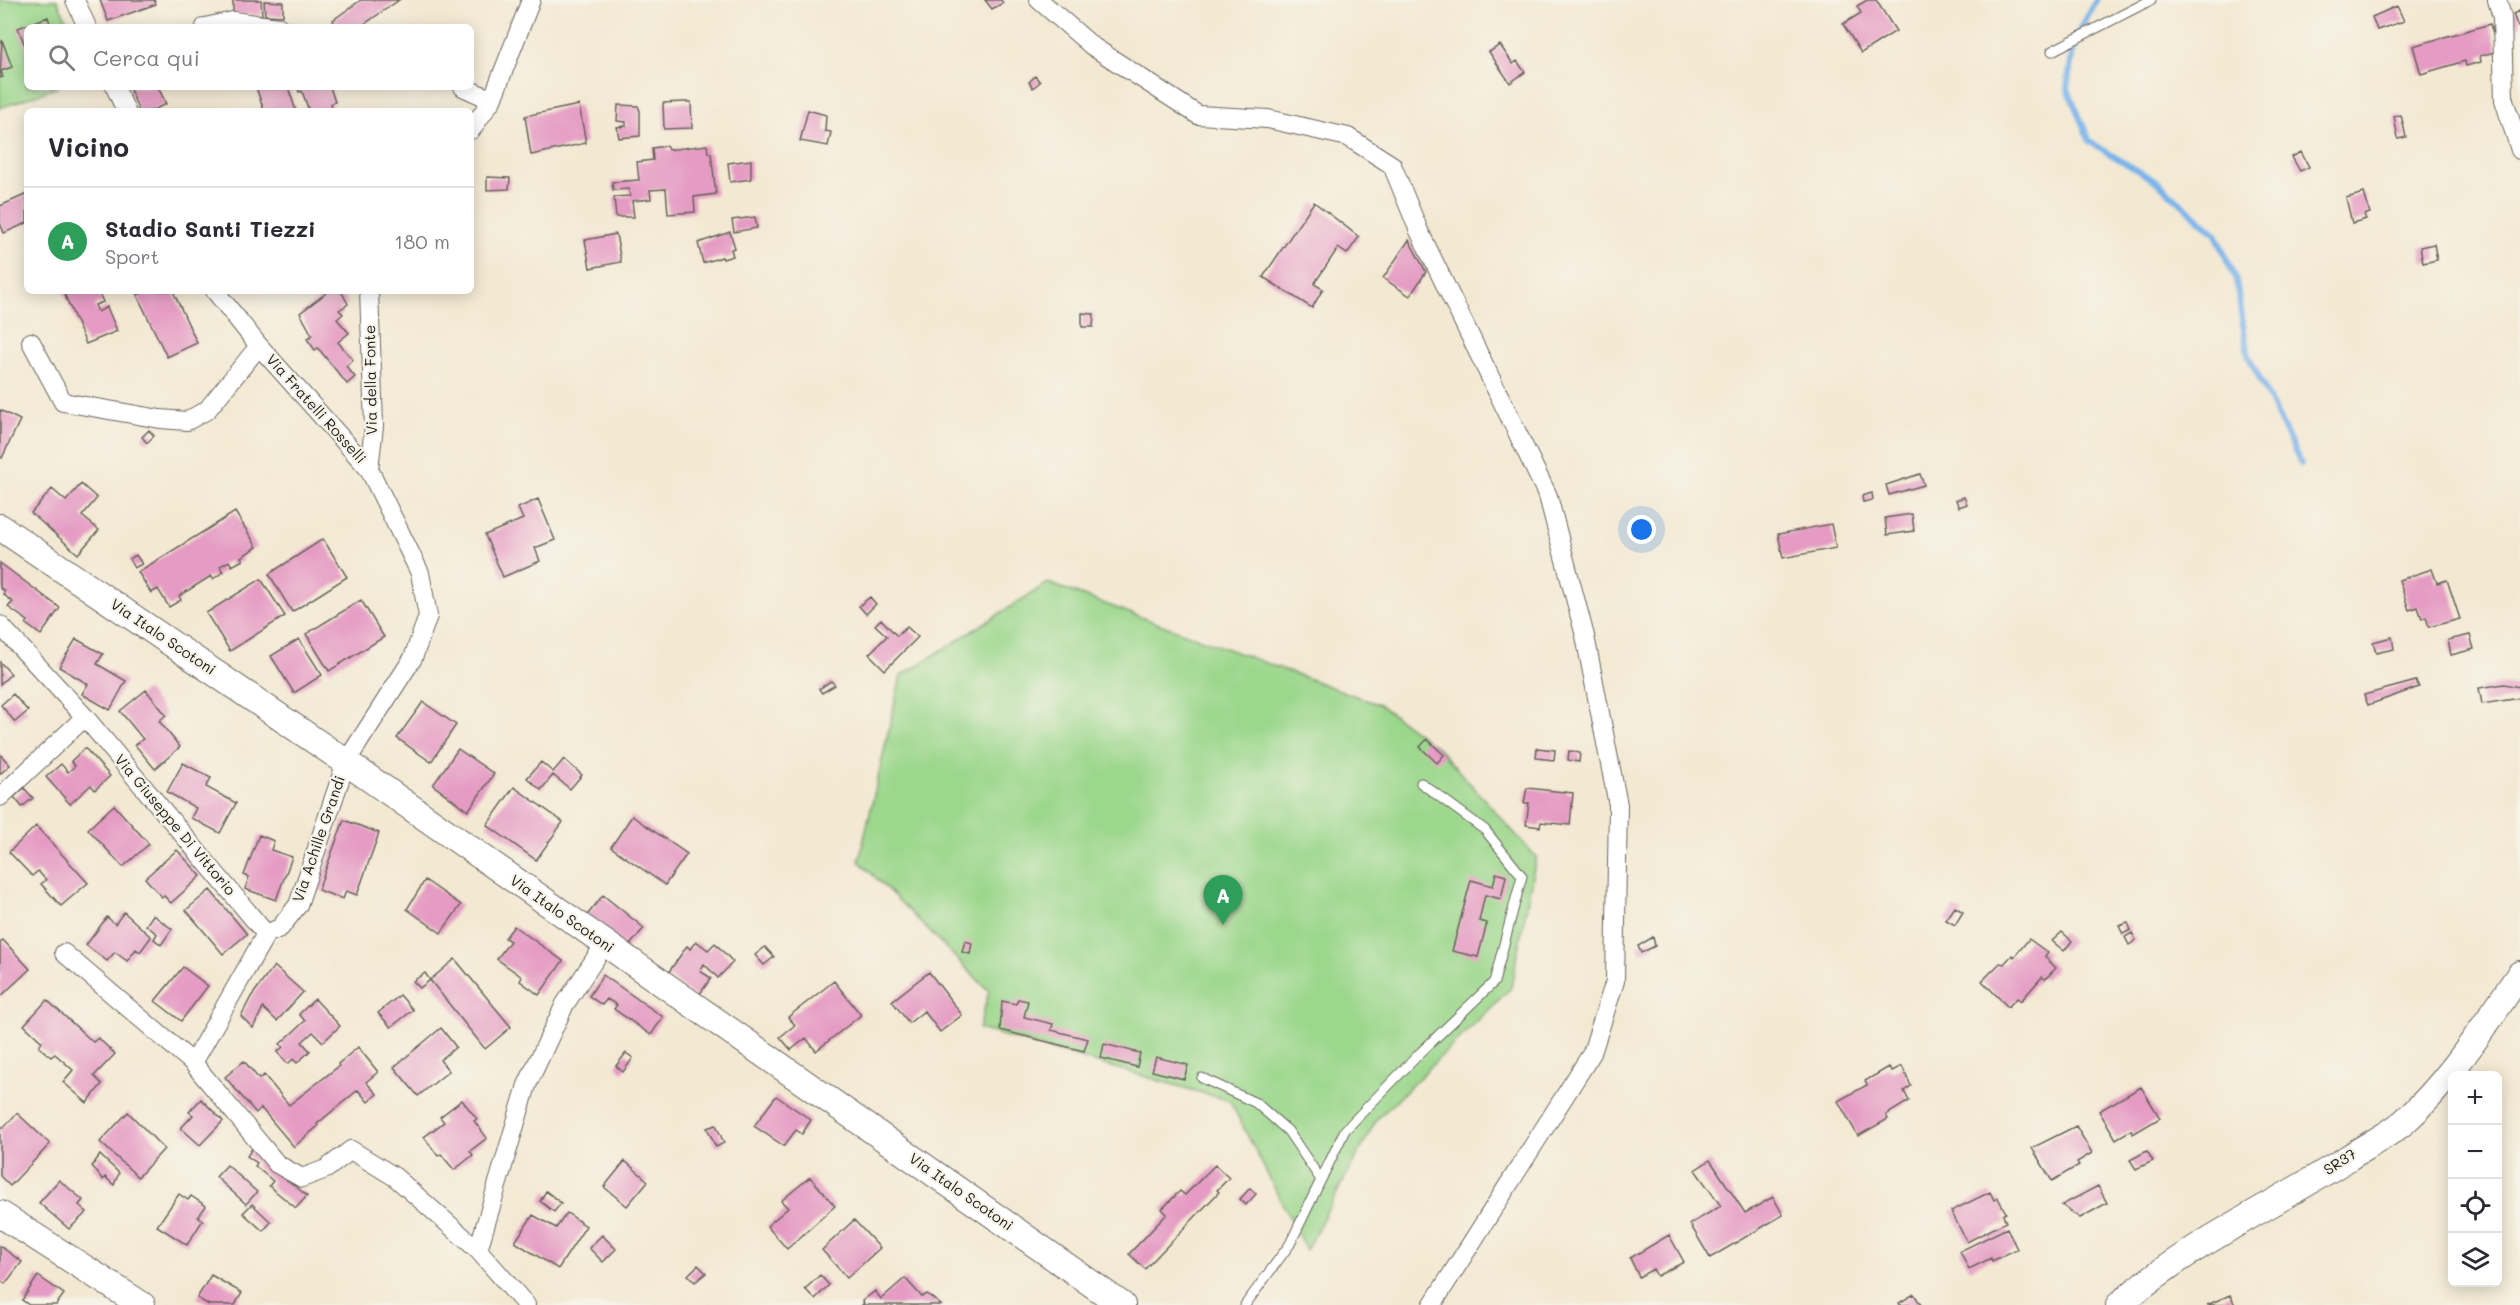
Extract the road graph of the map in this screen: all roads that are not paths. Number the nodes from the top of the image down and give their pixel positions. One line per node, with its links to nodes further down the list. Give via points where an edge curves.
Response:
1 (75, 0): 6 (street)
2 (531, 0): 13 (street)
3 (1039, 0): 41 (street, via 1092,45 1198,116 1268,119 1348,137 1392,165 1419,231 1548,496 1586,636 1618,805 1615,981 1592,1053)
4 (2151, 0): 10 (lane)
5 (2497, 0): 9 (street)
6 (86, 24)
7 (220, 24): 8 (street)
8 (256, 24)
9 (2511, 41): 16 (street, via 2504,100)
10 (2052, 51)
11 (116, 90): 14 (street)
12 (470, 90): 13 (street)
13 (492, 100): 15 (street)
14 (125, 108)
15 (474, 126)
16 (2520, 150)
17 (217, 294): 20 (street, Via Fratelli Rosselli)
18 (369, 294): 21 (street, Via della Fonte, via 374,426)
19 (31, 342): 20 (street, Via Fratelli Rosselli, via 63,402 187,421 207,410)
20 (260, 346): 21 (street, Via Fratelli Rosselli)
21 (369, 469): 25 (street, Via Fratelli Rosselli, via 420,573 428,616 413,658)
22 (0, 526): 25 (street, Via Italo Scotoni)
23 (0, 625): 24 (street, Via Giuseppe Di Vittorio)
24 (85, 717): 27 (street); 28 (street, Via Giuseppe Di Vittorio)
25 (346, 762): 28 (street, Via Achille Grandi, via 298,905 280,928); 29 (street, Via Italo Scotoni)
26 (1421, 783): 34 (lane, via 1485,830 1522,876 1494,982 1345,1130)
27 (0, 797)
28 (266, 934): 32 (street, Via Achille Grandi)
29 (605, 944): 36 (street, via 565,1004 527,1086); 39 (street, Via Italo Scotoni)
30 (64, 953): 32 (street)
31 (2520, 974): 42 (street, SR37, via 2444,1079 2404,1121 2193,1251)
32 (193, 1063): 36 (street, via 277,1164 302,1178 326,1169 351,1150 394,1176)
33 (1202, 1078): 34 (lane, via 1256,1102 1288,1131)
34 (1321, 1180): 40 (lane, via 1290,1244)
35 (0, 1214): 37 (street)
36 (478, 1250): 38 (street)
37 (142, 1305)
38 (526, 1305)
39 (1122, 1305)
40 (1245, 1305)
41 (1432, 1305)
42 (2119, 1305)

